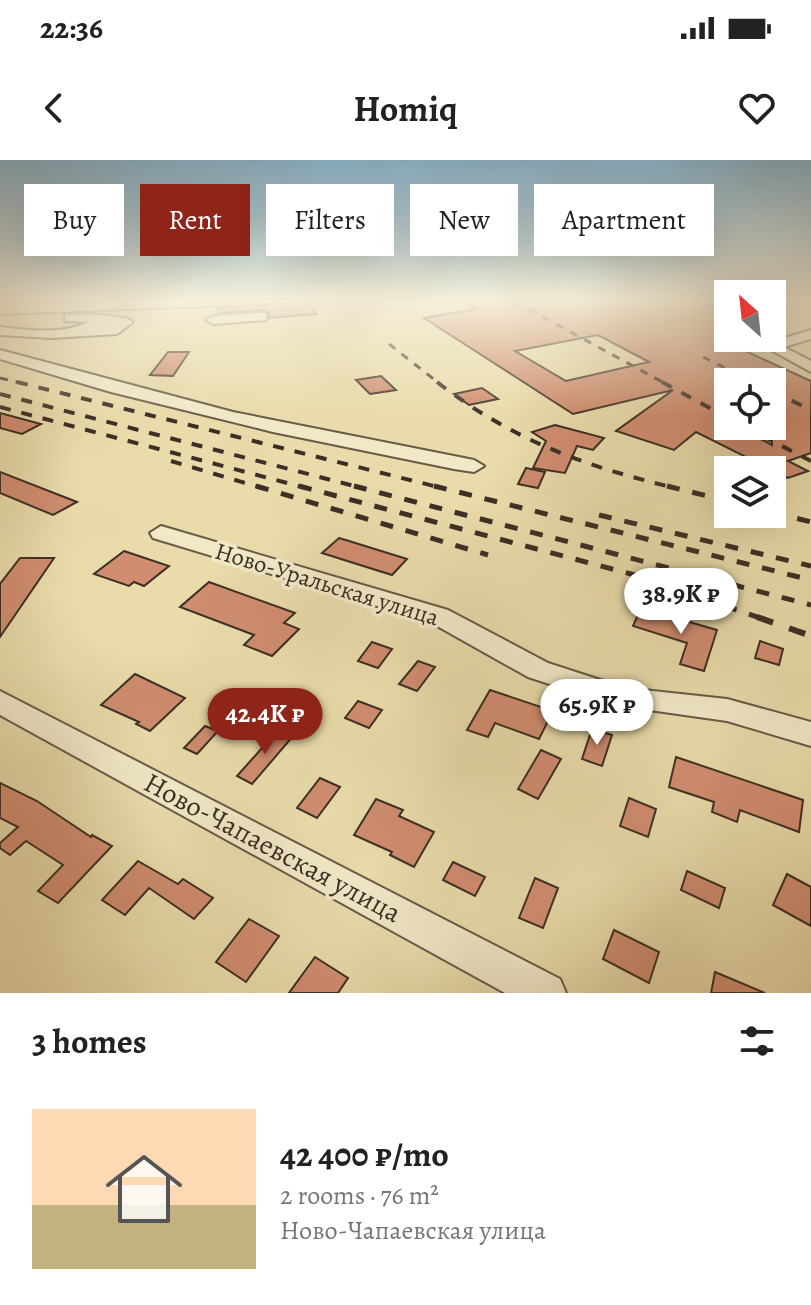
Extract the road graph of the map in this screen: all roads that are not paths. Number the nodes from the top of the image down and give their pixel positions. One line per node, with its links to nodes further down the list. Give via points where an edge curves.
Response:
1 (792, 340): 3 (street, via 776,349)
2 (0, 354): 4 (street, via 94,385)
3 (811, 367)
4 (474, 466)
5 (161, 533): 7 (street, Ново-Уральская улица, via 439,616 538,670 624,698 727,710)
6 (0, 702): 8 (street, Ново-Чапаевская улица)
7 (811, 734)
8 (546, 993)

